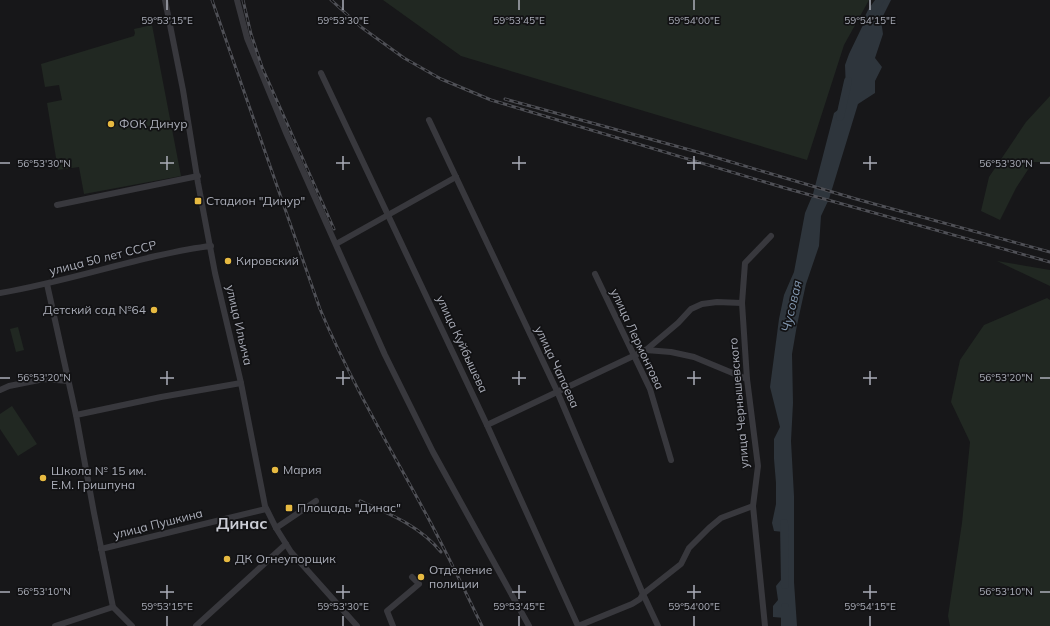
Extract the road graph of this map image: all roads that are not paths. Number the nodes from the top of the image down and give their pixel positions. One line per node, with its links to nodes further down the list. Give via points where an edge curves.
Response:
1 (165, 0): 5 (street, улица Ильича)
2 (237, 0): 10 (street, via 247,38)
3 (322, 73): 8 (street, улица Куйбышева)
4 (429, 120): 6 (street, улица Чапаева)
5 (198, 176): 7 (street); 11 (street, улица Ильича)
6 (456, 177): 8 (street); 22 (street, улица Чапаева)
7 (57, 206)
8 (389, 214): 10 (street); 24 (street, улица Куйбышева)
9 (771, 236): 15 (street, улица Чернышевского, via 745,263)
10 (336, 244): 40 (street, via 385,355 430,446)
11 (210, 246): 13 (street, улица 50 лет СССР, via 130,262); 20 (street, улица Ильича)
12 (595, 274): 17 (street, улица Лермонтова)
13 (47, 284): 14 (street, улица 50 лет СССР); 19 (street, улица Пушкина)
14 (0, 293)
15 (742, 302): 16 (street, via 702,304 691,309); 18 (street, улица Чернышевского)
16 (646, 350): 17 (street); 18 (street, via 694,356)
17 (634, 356): 22 (street); 25 (street, улица Лермонтова, via 650,389)
18 (747, 379): 27 (street, улица Чернышевского, via 758,466)
19 (68, 381): 21 (street, via 44,379); 23 (street, улица Пушкина)
20 (241, 383): 23 (street); 28 (street, улица Ильича)
21 (0, 390)
22 (557, 391): 24 (street); 33 (street, улица Чапаева)
23 (76, 415): 31 (street, улица Пушкина)
24 (487, 425): 41 (street, улица Куйбышева)
25 (671, 460)
26 (316, 501): 29 (street)
27 (753, 506): 33 (street, via 721,518 689,548 681,564); 43 (street, улица Чернышевского)
28 (266, 510): 29 (street, улица Ильича); 31 (street, улица Пушкина)
29 (276, 528): 30 (street, улица Ильича)
30 (286, 544): 37 (street); 38 (street, улица Ильича)
31 (101, 549): 34 (street, улица Пушкина)
32 (412, 577): 39 (street, via 419,584 387,611)
33 (643, 594): 41 (street, via 632,604); 42 (street, улица Чапаева)
34 (113, 607): 35 (street); 36 (street)
35 (55, 626)
36 (132, 626)
37 (196, 626)
38 (357, 626)
39 (393, 626)
40 (529, 626)
41 (578, 626)
42 (658, 626)
43 (765, 626)

